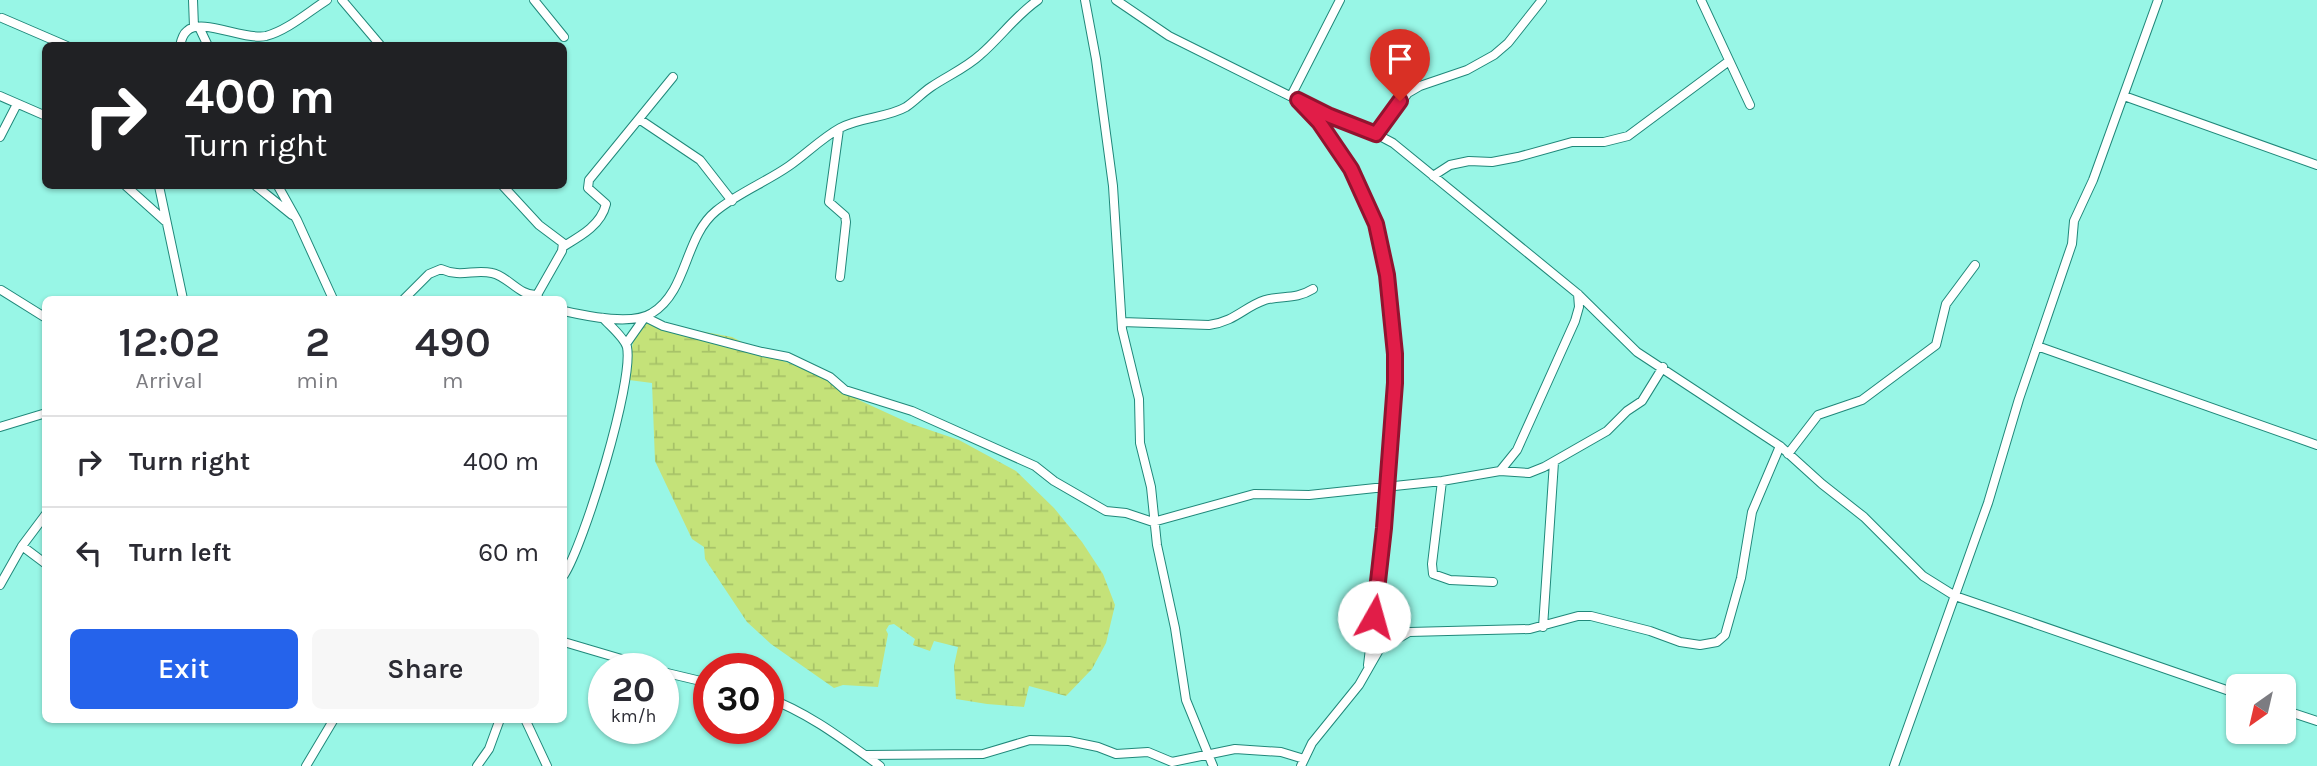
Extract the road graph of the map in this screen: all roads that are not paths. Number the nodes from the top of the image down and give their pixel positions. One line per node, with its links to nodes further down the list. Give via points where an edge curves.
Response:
1 (193, 0): 13 (street)
2 (327, 0): 13 (street, via 267,36 254,38)
3 (342, 0): 18 (street)
4 (534, 0): 14 (street)
5 (1038, 0): 28 (street, via 980,55 902,109)
6 (1085, 0): 56 (street, via 1113,187)
7 (1116, 0): 23 (street, via 1169,36)
8 (1340, 0): 23 (street)
9 (1542, 0): 29 (street, via 1494,55 1408,93)
10 (1701, 0): 19 (street)
11 (2158, 0): 22 (street)
12 (2, 18): 15 (street)
13 (197, 27): 16 (street, via 187,30); 17 (street)
14 (564, 37)
15 (58, 42)
16 (182, 42)
17 (206, 42)
18 (378, 42)
19 (1729, 61): 25 (street); 32 (street, via 1619,140 1572,142 1518,157 1450,165)
20 (673, 77): 27 (street)
21 (0, 96): 24 (street)
22 (2124, 96): 31 (street); 58 (street, via 2072,226 2072,244)
23 (1294, 98): 29 (street); 68 (street, via 1319,122 1351,169 1381,241 1395,354)
24 (17, 104): 26 (street); 30 (street)
25 (1750, 105)
26 (42, 114)
27 (639, 119): 38 (street, via 700,160); 41 (street, via 587,184 606,204 605,211 586,233)
28 (839, 129): 38 (street); 43 (street, via 830,202 846,222)
29 (1376, 134): 32 (street)
30 (0, 137)
31 (2317, 165)
32 (1433, 176): 46 (street)
33 (129, 189): 40 (street)
34 (160, 189): 40 (street)
35 (260, 189): 39 (street)
36 (280, 189): 39 (street)
37 (506, 189): 41 (street)
38 (732, 201): 54 (street, via 706,221 664,305)
39 (297, 220): 48 (street)
40 (166, 222): 47 (street)
41 (564, 246): 51 (street)
42 (1975, 265): 64 (street, via 1946,304 1936,345 1862,400 1818,415)
43 (840, 277)
44 (1313, 289): 56 (street, via 1294,298 1261,302 1221,324)
45 (1, 290): 53 (street)
46 (1578, 293): 59 (street, via 1637,352); 66 (street, via 1575,321 1517,450)
47 (182, 296)
48 (332, 296)
49 (407, 296): 50 (street, via 429,274 441,269 457,274 494,273)
50 (530, 296)
51 (539, 296)
52 (567, 312): 55 (street)
53 (42, 316)
54 (645, 317): 55 (street); 57 (street); 70 (street, via 663,326 788,356 845,390 912,411 1035,466 1106,511)
55 (603, 318): 57 (street)
56 (1122, 322): 70 (street, via 1139,399 1140,443 1151,487)
57 (626, 344): 73 (street, via 626,374 610,449 580,544)
58 (2037, 346): 62 (street); 76 (street)
59 (1663, 367): 63 (street); 65 (street, via 1642,401 1598,437)
60 (42, 414): 61 (street)
61 (0, 427)
62 (2317, 445)
63 (1780, 446): 64 (street); 77 (street, via 1752,512 1741,578 1721,639 1712,644 1680,642 1591,616)
64 (1788, 454): 76 (street, via 1864,517 1923,576)
65 (1554, 462): 66 (street, via 1529,474); 77 (street)
66 (1500, 471): 67 (street)
67 (1442, 481): 68 (street); 74 (street, via 1433,574 1450,580)
68 (1386, 485): 70 (street, via 1309,495 1254,494); 80 (street)
69 (42, 519): 71 (street)
70 (1153, 523): 88 (street, via 1186,700)
71 (22, 546): 72 (street); 75 (street)
72 (42, 561)
73 (567, 569)
74 (1493, 582)
75 (0, 585)
76 (1955, 596): 81 (street); 96 (street)
77 (1543, 627): 80 (street, via 1409,632 1379,650)
78 (567, 643): 79 (street)
79 (601, 653)
80 (1367, 669): 90 (street)
81 (2226, 690)
82 (784, 704): 89 (street)
83 (2296, 714): 84 (street)
84 (2317, 721)
85 (332, 723): 92 (street)
86 (499, 723): 93 (street)
87 (527, 723): 94 (street)
88 (1209, 753): 89 (street, via 1172,762 1148,752 1116,754 1069,741 1030,740 983,754); 90 (street, via 1281,752); 95 (street)
89 (865, 755): 91 (street)
90 (1302, 762)
91 (878, 765)
92 (306, 766)
93 (477, 766)
94 (547, 766)
95 (1213, 766)
96 (1894, 766)

